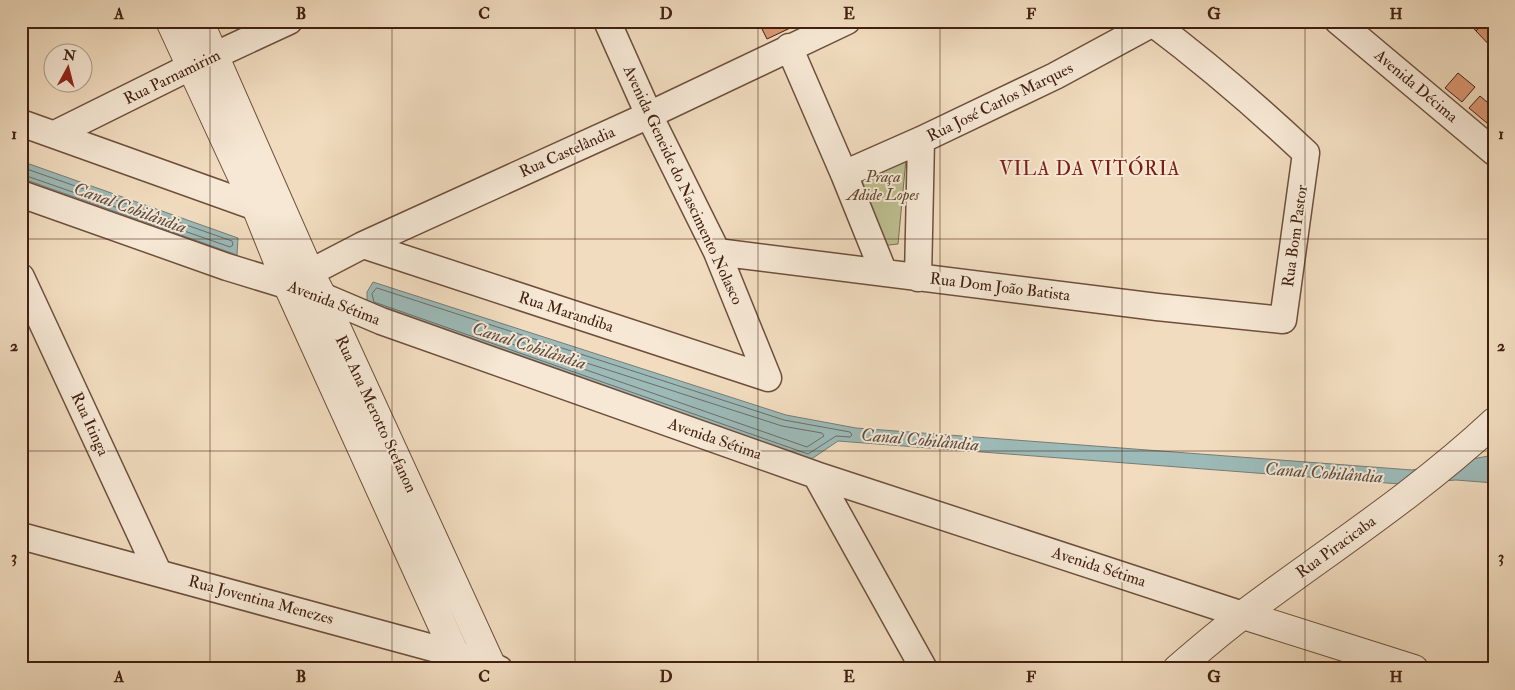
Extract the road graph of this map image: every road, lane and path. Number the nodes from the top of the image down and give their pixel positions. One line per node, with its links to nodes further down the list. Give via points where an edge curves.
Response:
1 (170, 21): 10 (street, Rua Ana Merotto Stefanon)
2 (199, 21): 9 (street, Rua Ana Merotto Stefanon)
3 (289, 21): 9 (street, Rua Parnamirim)
4 (607, 21): 11 (street, Avenida Geneide do Nascimento Nolasco)
5 (847, 21): 8 (street, Rua Castelândia)
6 (1338, 21): 15 (street, Avenida Décima)
7 (1151, 22): 14 (street, Rua José Carlos Marques, via 1055,76); 26 (street, Rua Bom Pastor, via 1249,100 1306,152)
8 (789, 47): 11 (street, Rua Castelândia); 16 (street)
9 (215, 56): 10 (street, Rua Parnamirim); 23 (street, Rua Ana Merotto Stefanon)
10 (190, 67): 13 (street, Rua Parnamirim); 18 (street, Rua Ana Merotto Stefanon)
11 (650, 115): 19 (street, Rua Castelândia); 20 (street, Avenida Geneide do Nascimento Nolasco)
12 (21, 124): 13 (street)
13 (54, 134): 18 (street)
14 (921, 140): 16 (street, Rua José Carlos Marques); 24 (street)
15 (1494, 152)
16 (844, 174): 21 (street)
17 (21, 194): 23 (street, Avenida Sétima, via 227,267)
18 (256, 206): 23 (street, Rua Ana Merotto Stefanon)
19 (363, 245): 23 (street, Rua Castelândia); 27 (street, Rua Marandiba)
20 (717, 252): 21 (street, Rua Dom João Batista); 27 (street, Avenida Geneide do Nascimento Nolasco)
21 (884, 273): 24 (street, Rua Dom João Batista)
22 (21, 276): 31 (street, Rua Itinga)
23 (298, 278): 25 (street, Rua Ana Merotto Stefanon); 33 (street, Rua Ana Merotto Stefanon)
24 (918, 278): 26 (street, Rua Dom João Batista)
25 (322, 296): 29 (street, Avenida Sétima, via 381,321); 34 (street, Rua Ana Merotto Stefanon)
26 (1283, 320)
27 (768, 378)
28 (1494, 422): 32 (street, Rua Piracicaba, via 1455,458 1401,500)
29 (816, 475): 32 (street, Avenida Sétima); 35 (street)
30 (21, 536): 31 (street, Rua Joventina Menezes)
31 (158, 572): 33 (street, Rua Joventina Menezes)
32 (1243, 615): 36 (street, Rua Piracicaba); 37 (street, Avenida Sétima)
33 (458, 661): 34 (street, Rua Joventina Menezes)
34 (495, 668)
35 (924, 669)
36 (1177, 669)
37 (1414, 669)

